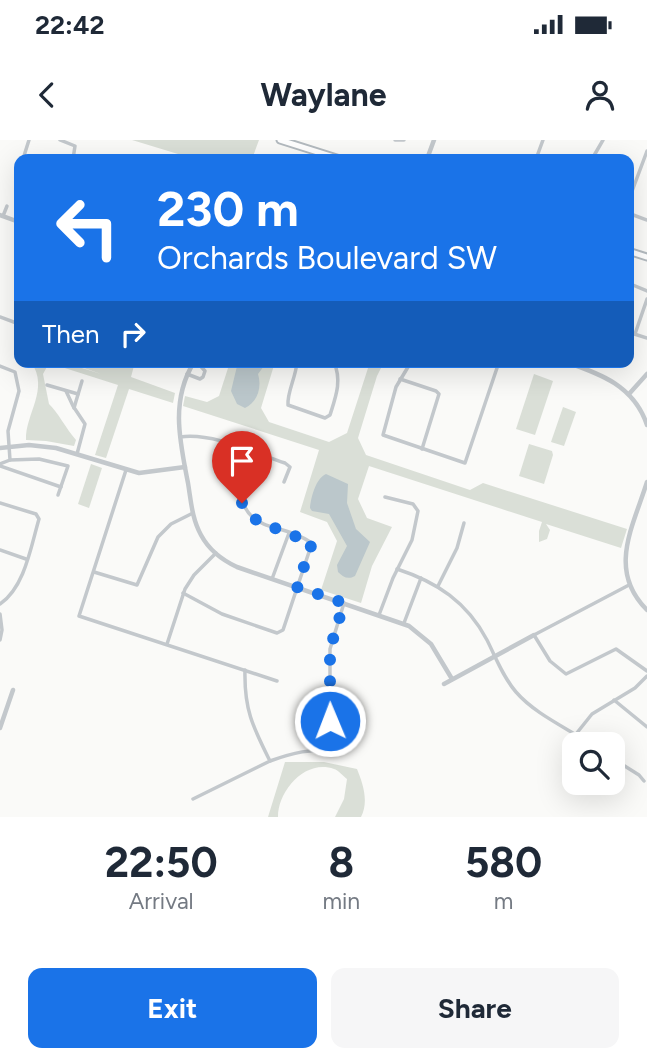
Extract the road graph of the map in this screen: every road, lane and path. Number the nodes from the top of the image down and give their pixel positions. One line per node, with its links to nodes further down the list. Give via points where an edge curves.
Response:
1 (60, 140): 6 (street, via 75,146)
2 (280, 140): 7 (main road)
3 (395, 140): 4 (street)
4 (404, 140)
5 (647, 151): 8 (street)
6 (74, 154)
7 (324, 154)
8 (634, 186)
9 (7, 206): 10 (street)
10 (1, 216)
11 (647, 299): 12 (street)
12 (635, 334): 13 (street)
13 (647, 338)
14 (0, 366): 33 (street, via 15,372 19,387 8,426)
15 (192, 368): 22 (street)
16 (203, 368): 22 (street, via 200,379)
17 (296, 368): 18 (street, via 287,402 290,407 324,417 329,416 337,393)
18 (337, 368)
19 (407, 368): 24 (street)
20 (497, 368): 36 (street, via 466,462)
21 (583, 368): 29 (street, via 603,375)
22 (187, 374): 32 (street, via 178,406)
23 (647, 376): 29 (street)
24 (400, 379): 36 (street, via 439,394); 36 (street, via 382,434)
25 (82, 381): 28 (street)
26 (47, 385): 27 (street)
27 (66, 390): 28 (street); 30 (street)
28 (78, 394): 30 (street)
29 (629, 394): 31 (street)
30 (74, 408): 37 (street, via 86,427)
31 (647, 425)
32 (180, 437): 34 (street, via 202,437); 40 (street)
33 (8, 446): 35 (street); 37 (street, via 37,445); 38 (street)
34 (235, 446): 42 (street, via 288,464); 53 (street, via 233,461 246,509 263,524)
35 (0, 448)
36 (422, 449)
37 (77, 454): 41 (street)
38 (10, 460): 39 (street); 44 (street, via 39,459 68,466)
39 (0, 465): 44 (street)
40 (185, 467): 41 (street, via 146,473); 49 (street)
41 (126, 470): 58 (street)
42 (284, 482)
43 (647, 482): 47 (street)
44 (61, 487): 45 (street)
45 (58, 495)
46 (385, 497): 57 (street, via 413,504 418,510 414,535)
47 (644, 499): 61 (street, via 624,557)
48 (0, 503): 56 (street, via 38,516)
49 (192, 513): 52 (street); 55 (street)
50 (162, 522): 52 (street)
51 (464, 523): 62 (street)
52 (166, 527): 58 (street, via 152,546 137,585)
53 (289, 533): 60 (street); 63 (street, via 312,544)
54 (0, 550): 56 (street)
55 (216, 554): 60 (street); 64 (street)
56 (26, 559): 65 (street, via 13,592)
57 (397, 569): 59 (street); 69 (street)
58 (93, 572): 73 (street, via 79,616)
59 (421, 578): 62 (street); 70 (street)
60 (272, 579): 63 (street)
61 (629, 585): 67 (street); 71 (street)
62 (438, 586): 74 (street, via 469,612)
63 (297, 587): 64 (street, via 279,633 222,614); 66 (street)
64 (183, 593): 73 (street)
65 (0, 603)
66 (344, 603): 69 (street); 83 (street, via 330,649 330,721)
67 (647, 610)
68 (0, 614): 72 (street)
69 (379, 615): 70 (street)
70 (404, 623): 78 (street, via 431,644)
71 (534, 635): 74 (street); 76 (street, via 547,657 565,674 616,649)
72 (0, 640)
73 (167, 644): 75 (street)
74 (495, 656): 78 (street); 86 (street, via 522,699)
75 (245, 670): 79 (street); 89 (street, via 250,720)
76 (647, 671)
77 (647, 676): 82 (street)
78 (452, 679): 80 (street)
79 (276, 681)
80 (444, 684)
81 (13, 690): 85 (street)
82 (614, 700): 84 (street); 87 (street, via 592,714)
83 (359, 725)
84 (647, 727)
85 (0, 728)
86 (573, 732)
87 (578, 732)
88 (336, 751): 89 (street, via 303,751)
89 (270, 761): 92 (street)
90 (625, 766): 91 (street)
91 (643, 781)
92 (193, 799)

